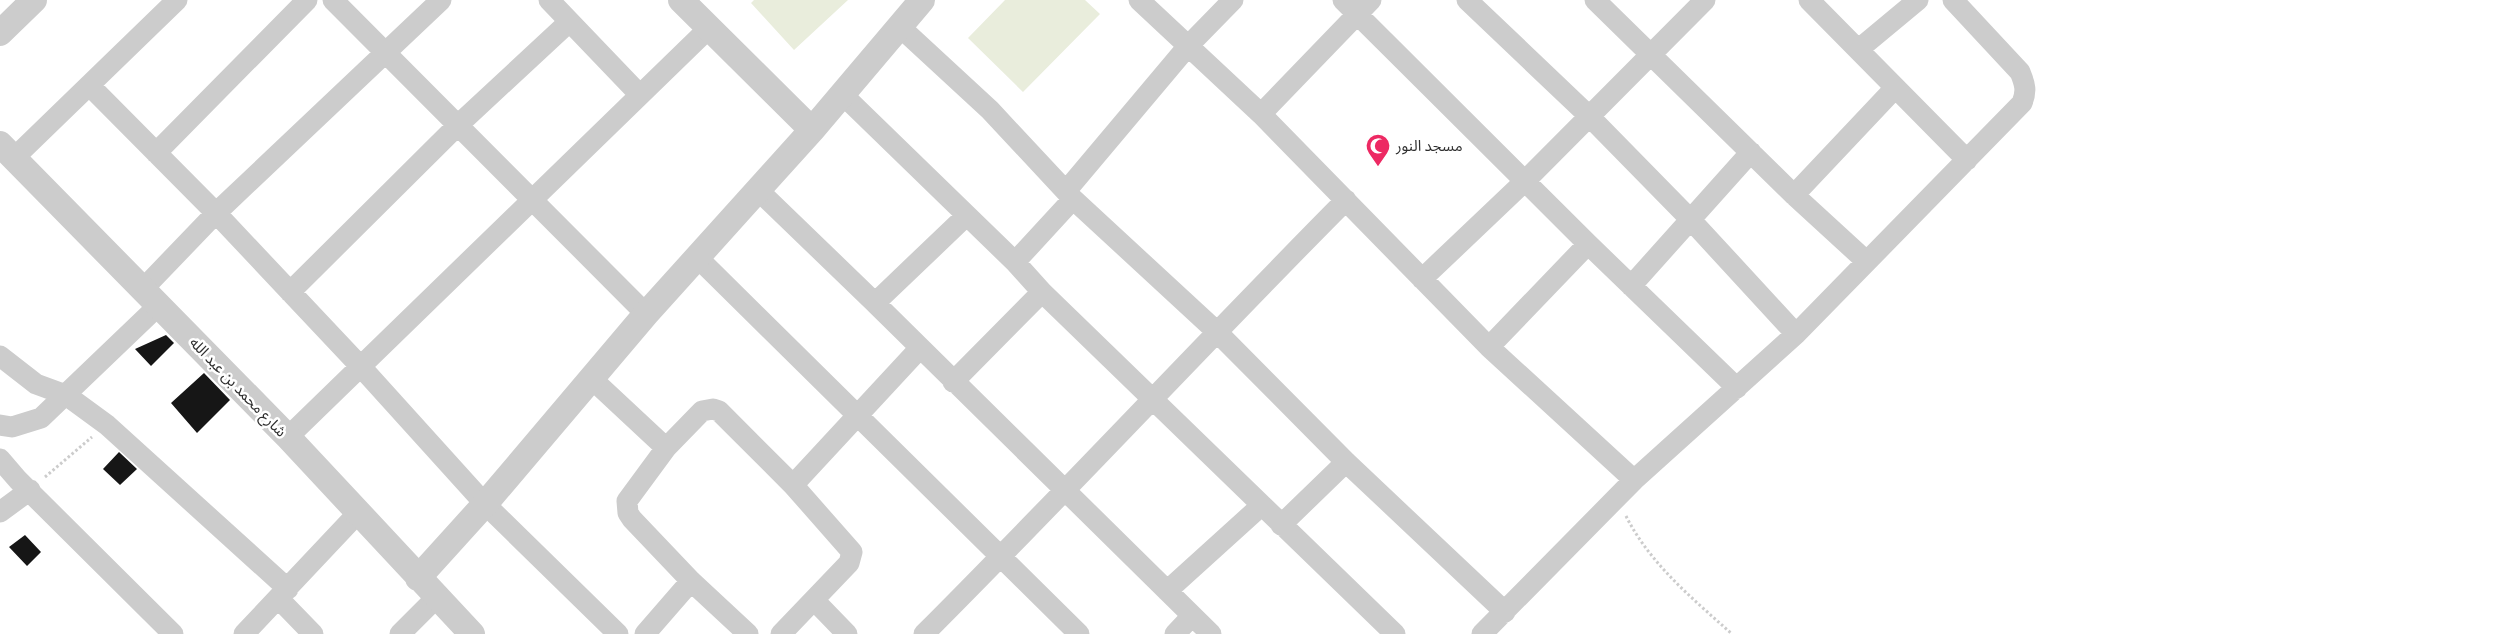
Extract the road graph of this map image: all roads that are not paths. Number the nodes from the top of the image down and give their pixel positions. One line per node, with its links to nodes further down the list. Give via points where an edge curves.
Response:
1 (177, 0): 26 (street)
2 (307, 0): 36 (street)
3 (333, 0): 24 (street)
4 (441, 0): 24 (street)
5 (549, 0): 18 (street)
6 (681, 0): 20 (street)
7 (922, 0): 19 (street)
8 (1139, 0): 22 (street)
9 (1233, 0): 22 (street)
10 (1467, 0): 31 (street)
11 (1595, 0): 25 (street)
12 (1705, 0): 25 (street)
13 (1809, 0): 23 (street)
14 (1918, 0): 23 (street)
15 (1953, 0): 37 (street, via 2020,72 2025,84 2022,103)
16 (24, 3): 21 (street)
17 (1357, 5): 30 (street); 38 (street)
18 (569, 22): 29 (street); 32 (street)
19 (899, 26): 28 (street); 40 (street, via 990,110)
20 (708, 29): 29 (street); 33 (street)
21 (0, 33)
22 (1188, 46): 30 (street); 40 (street)
23 (1859, 49): 27 (street)
24 (384, 52): 32 (street); 44 (street)
25 (1652, 56): 31 (street); 35 (street)
26 (90, 86): 34 (street); 36 (street)
27 (1895, 88): 37 (street); 41 (street)
28 (842, 94): 33 (street); 45 (street)
29 (640, 95): 42 (street)
30 (1261, 114): 43 (street)
31 (1589, 116): 38 (street); 46 (street)
32 (457, 126): 42 (street); 53 (street)
33 (812, 130): 39 (street)
34 (7, 151): 55 (street, شارع محمد بن عبد الله)
35 (1751, 152): 41 (street); 46 (street)
36 (156, 153): 44 (street)
37 (1967, 160): 49 (street)
38 (1525, 181): 47 (street); 51 (street)
39 (758, 190): 48 (street); 56 (street)
40 (1070, 195): 50 (street); 58 (street)
41 (1794, 195): 49 (street)
42 (534, 200): 57 (street); 63 (street)
43 (1346, 200): 51 (street); 58 (street)
44 (216, 213): 53 (street); 55 (street)
45 (966, 216): 50 (street); 56 (street)
46 (1690, 219): 52 (street); 59 (street)
47 (1588, 244): 52 (street); 60 (street)
48 (698, 258): 57 (street); 69 (street)
49 (1866, 261): 59 (street)
50 (1015, 262): 54 (street)
51 (1422, 279): 60 (street)
52 (1631, 286): 66 (street)
53 (290, 292): 63 (street)
54 (1042, 292): 65 (street); 68 (street)
55 (151, 297): 67 (street); 71 (street, شارع محمد بن عبد الله)
56 (875, 302): 61 (street)
57 (646, 314): 64 (street)
58 (1216, 331): 68 (street); 74 (street)
59 (1796, 334): 66 (street)
60 (1489, 347): 75 (street)
61 (920, 348): 65 (street); 69 (street)
62 (0, 356): 67 (street, via 36,384)
63 (362, 368): 71 (street); 79 (street)
64 (592, 379): 72 (street); 79 (street)
65 (953, 382): 78 (street)
66 (1737, 388): 75 (street)
67 (66, 395): 70 (street, via 41,418 12,427); 88 (street, via 106,425)
68 (1152, 399): 78 (street); 80 (street)
69 (858, 415): 76 (street); 84 (street)
70 (0, 425)
71 (288, 437): 82 (street, شارع محمد بن عبد الله)
72 (666, 448): 76 (street, via 702,412 713,409 719,411); 86 (street, via 627,501 627,507 632,519)
73 (0, 459): 77 (street)
74 (1346, 462): 83 (street); 91 (street)
75 (1634, 480): 91 (street)
76 (793, 485): 90 (street, via 852,552 849,563)
77 (30, 490): 81 (street); 93 (street)
78 (1064, 490): 84 (street); 87 (street)
79 (485, 504): 85 (street); 98 (street)
80 (1262, 505): 83 (street); 87 (street)
81 (0, 512)
82 (358, 513): 85 (street, شارع محمد بن عبد الله); 88 (street)
83 (1281, 525): 107 (street)
84 (1001, 557): 103 (street); 104 (street)
85 (418, 578): 89 (street, شارع محمد بن عبد الله)
86 (691, 581): 99 (street); 100 (street)
87 (1167, 591): 92 (street)
88 (283, 594): 94 (street); 95 (street)
89 (437, 597): 96 (street); 97 (street, شارع محمد بن عبد الله)
90 (815, 601): 101 (street); 102 (street)
91 (1505, 612): 108 (street)
92 (1192, 616): 105 (street); 106 (street)
93 (173, 634)
94 (244, 634)
95 (314, 634)
96 (400, 634)
97 (472, 634)
98 (618, 634)
99 (645, 634)
100 (748, 634)
101 (781, 634)
102 (847, 634)
103 (924, 634)
104 (1079, 634)
105 (1175, 634)
106 (1211, 634)
107 (1395, 634)
108 (1482, 634)

